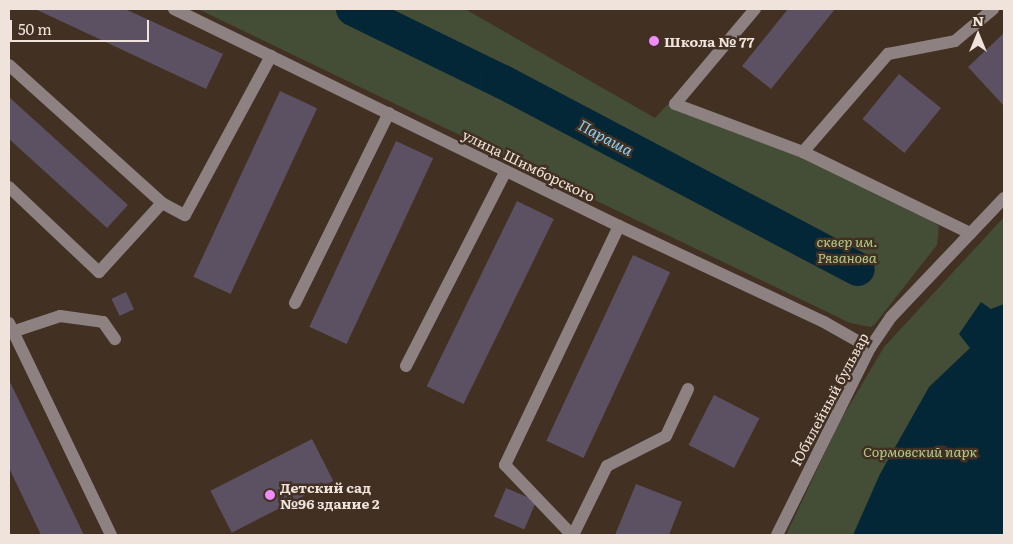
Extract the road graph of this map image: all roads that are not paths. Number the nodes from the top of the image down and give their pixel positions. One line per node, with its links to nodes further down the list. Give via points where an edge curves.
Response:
1 (174, 9): 4 (street, улица Шимборского)
2 (755, 9): 7 (street, via 675,104)
3 (993, 9): 7 (street, via 955,41 888,54)
4 (271, 56): 6 (street, улица Шимборского); 11 (street, via 185,215)
5 (9, 66): 11 (street)
6 (389, 113): 8 (street, улица Шимборского); 14 (street)
7 (803, 152): 13 (street)
8 (506, 171): 12 (street, улица Шимборского); 18 (street)
9 (9, 187): 11 (street, via 99,272)
10 (1004, 198): 13 (street, Юбилейный бульвар)
11 (162, 203)
12 (618, 226): 17 (street, улица Шимборского, via 824,322); 21 (street, via 505,465)
13 (970, 233): 17 (street, Юбилейный бульвар, via 891,317)
14 (295, 303)
15 (10, 329): 16 (street, via 60,316 103,322); 20 (street)
16 (115, 339)
17 (870, 348): 22 (street, Юбилейный бульвар)
18 (406, 366)
19 (688, 389): 21 (street, via 666,436 607,466)
20 (111, 535)
21 (573, 535)
22 (777, 535)

